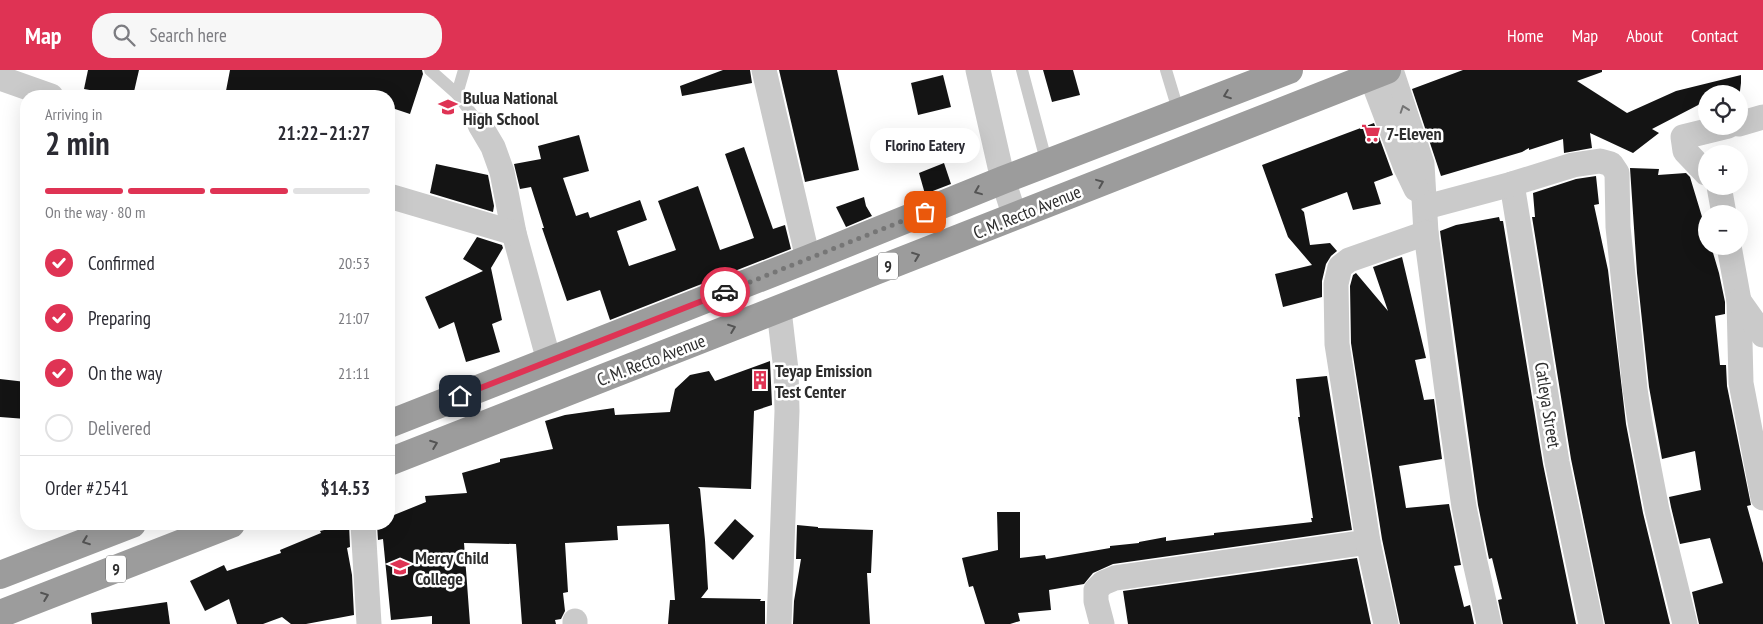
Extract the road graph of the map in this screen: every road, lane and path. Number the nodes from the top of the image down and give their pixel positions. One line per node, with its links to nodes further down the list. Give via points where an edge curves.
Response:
1 (430, 70): 11 (lane)
2 (464, 70): 11 (lane)
3 (764, 70): 27 (street)
4 (978, 70): 19 (street)
5 (1022, 70): 17 (lane)
6 (1166, 70): 12 (lane)
7 (1383, 72): 22 (street, via 1406,168); 23 (highway, C. M. Recto Avenue / 9, one-way to 7)
8 (1271, 73): 12 (highway, C. M. Recto Avenue / 9, one-way to 12)
9 (0, 78): 10 (street)
10 (34, 90)
11 (457, 94): 15 (lane)
12 (1179, 114): 17 (highway, C. M. Recto Avenue / 9)
13 (1763, 118): 14 (street)
14 (1748, 122)
15 (480, 124): 25 (street, via 502,172)
16 (1698, 134): 18 (street, via 1683,138 1685,151)
17 (1047, 164): 19 (highway, C. M. Recto Avenue / 9)
18 (1698, 165)
19 (1003, 180): 23 (street); 27 (highway, C. M. Recto Avenue / 9, one-way to 27)
20 (1512, 184): 22 (street); 46 (street, Catleya Street, via 1557,462); 47 (street, via 1573,165 1600,161 1611,164 1616,173 1618,227 1636,397 1657,510)
21 (395, 198): 25 (street)
22 (1426, 207): 24 (street)
23 (1015, 216): 29 (highway, C. M. Recto Avenue / 9, one-way to 23)
24 (1426, 233): 38 (street, via 1349,260 1340,267 1336,284 1337,344); 45 (street, via 1464,507)
25 (514, 234): 31 (street)
26 (1731, 255): 28 (street)
27 (808, 259): 31 (highway, C. M. Recto Avenue / 9)
28 (1739, 301): 30 (street); 34 (street, via 1741,382)
29 (779, 310): 33 (highway, C. M. Recto Avenue / 9, one-way to 29); 42 (street, via 787,411)
30 (1763, 335)
31 (549, 362): 32 (highway, C. M. Recto Avenue / 9)
32 (395, 422)
33 (395, 460)
34 (1763, 498)
35 (116, 530): 39 (highway, 9, one-way to 39)
36 (216, 530): 40 (highway, 9, one-way to 36)
37 (363, 530): 41 (street)
38 (1368, 542): 43 (street, via 1115,578 1096,590); 44 (street)
39 (0, 575)
40 (0, 614)
41 (369, 624)
42 (779, 624)
43 (1102, 624)
44 (1386, 624)
45 (1489, 624)
46 (1591, 624)
47 (1685, 624)

